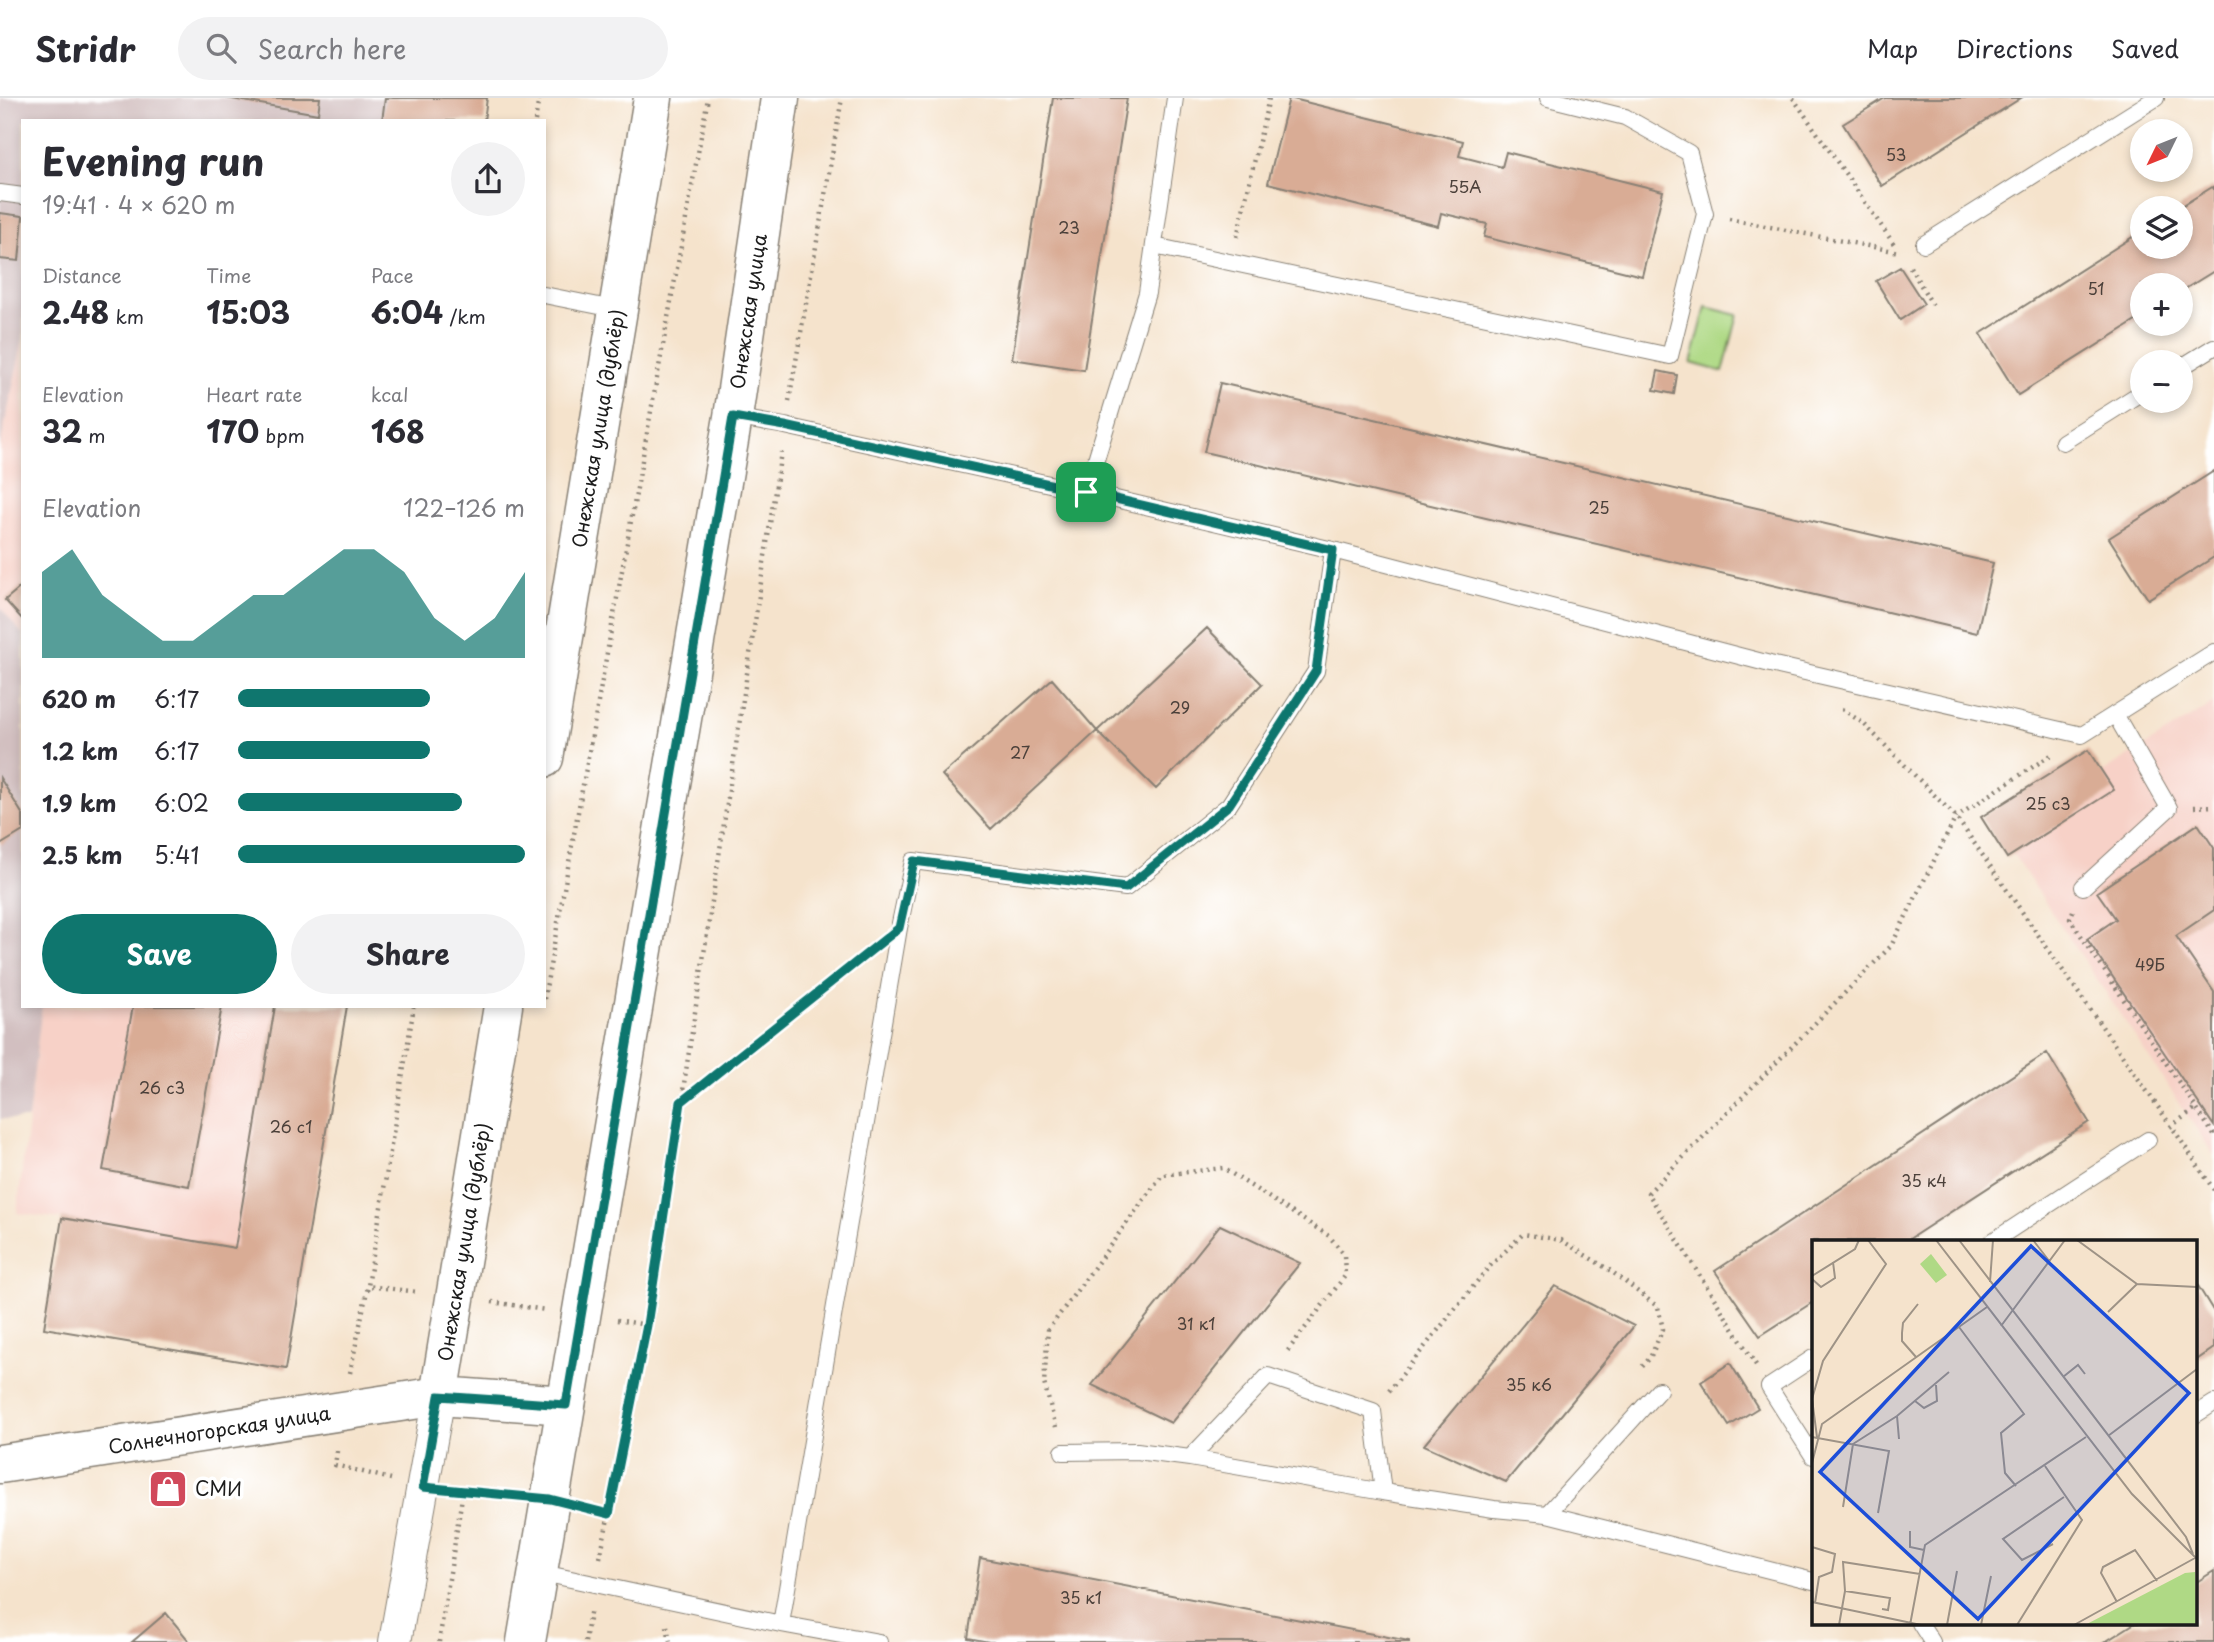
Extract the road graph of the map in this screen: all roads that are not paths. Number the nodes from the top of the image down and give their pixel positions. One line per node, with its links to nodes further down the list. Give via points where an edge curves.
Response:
1 (653, 98): 11 (street, Онежская улица (дублёр))
2 (780, 98): 15 (street, Онежская улица)
3 (1175, 98): 9 (lane)
4 (1548, 98): 9 (lane, via 1625,117 1689,153 1705,215 1670,356)
5 (2156, 98): 8 (lane)
6 (0, 193): 7 (lane)
7 (21, 196)
8 (1924, 244)
9 (1154, 246): 17 (lane, via 1147,293)
10 (546, 295): 11 (lane)
11 (619, 310): 21 (street, Онежская улица (дублёр))
12 (2214, 346): 13 (lane)
13 (2193, 360)
14 (2130, 400): 16 (lane)
15 (733, 417): 17 (lane); 30 (street, Онежская улица)
16 (2063, 442)
17 (1086, 492): 18 (lane)
18 (1333, 550): 20 (lane, via 1770,664 2082,735); 40 (lane, via 1316,671 1229,805 1126,888 914,861)
19 (2214, 652): 20 (lane)
20 (2115, 714): 22 (lane, via 2169,808)
21 (546, 746)
22 (2083, 887)
23 (503, 1008): 28 (street, Онежская улица (дублёр))
24 (2148, 1140): 25 (lane)
25 (1995, 1240)
26 (1812, 1359): 33 (lane, via 1769,1387)
27 (1659, 1390): 37 (lane)
28 (439, 1396): 30 (street, Солнечногорская улица); 35 (street, Солнечногорская улица); 42 (street, Онежская улица (дублёр))
29 (2214, 1403): 31 (lane)
30 (566, 1405): 38 (street, Онежская улица)
31 (2196, 1414)
32 (1063, 1452): 34 (lane, via 1137,1451)
33 (1812, 1454)
34 (1191, 1458): 36 (lane); 36 (lane, via 1268,1376 1373,1411)
35 (0, 1464)
36 (1383, 1492): 37 (lane)
37 (1547, 1514): 39 (lane)
38 (538, 1572): 40 (lane); 43 (street, Онежская улица)
39 (1812, 1581)
40 (781, 1624): 44 (lane)
41 (1921, 1624): 45 (lane)
42 (396, 1642)
43 (526, 1642)
44 (879, 1642)
45 (1932, 1642)

